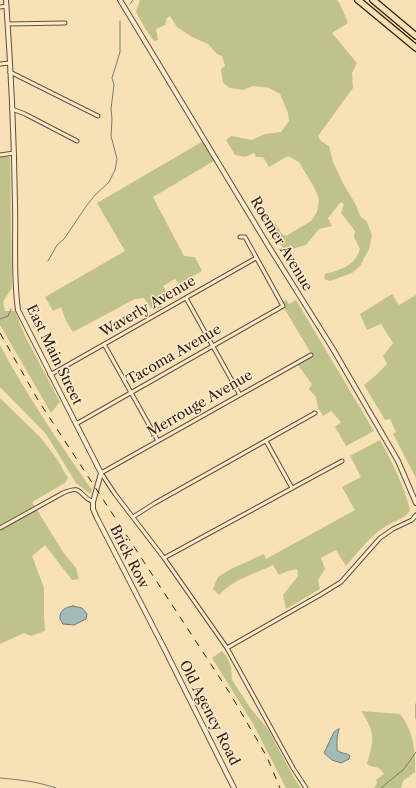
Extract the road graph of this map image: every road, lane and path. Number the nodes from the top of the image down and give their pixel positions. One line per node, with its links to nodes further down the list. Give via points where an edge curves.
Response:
1 (6, 0): 5 (street, East Main Street)
2 (120, 0): 36 (street, Roemer Avenue, via 333,349 398,461)
3 (358, 0): 10 (highway)
4 (373, 0): 9 (highway)
5 (7, 6): 6 (street); 8 (street, East Main Street)
6 (0, 7)
7 (65, 23): 8 (street)
8 (8, 24): 11 (street, East Main Street)
9 (416, 36)
10 (416, 48)
11 (10, 63): 12 (street); 13 (street, East Main Street)
12 (0, 64)
13 (10, 72): 14 (street, East Main Street); 15 (street)
14 (12, 109): 16 (street); 17 (street, East Main Street)
15 (98, 116)
16 (77, 141)
17 (14, 153): 18 (street); 25 (street, East Main Street, via 18,310)
18 (0, 154)
19 (240, 237): 20 (street, via 245,237)
20 (256, 258): 21 (street, Waverly Avenue); 23 (street, Tacoma Avenue, via 283,306)
21 (186, 298): 22 (street, Waverly Avenue); 23 (street)
22 (104, 344): 25 (street, Waverly Avenue); 26 (street)
23 (213, 346): 26 (street, Tacoma Avenue); 27 (street)
24 (311, 355): 27 (street, Merrouge Avenue)
25 (50, 375): 29 (street, East Main Street)
26 (131, 392): 29 (street, Tacoma Avenue); 30 (street)
27 (240, 395): 30 (street, Merrouge Avenue)
28 (315, 413): 31 (street)
29 (76, 424): 33 (street, East Main Street)
30 (158, 441): 33 (street, Merrouge Avenue)
31 (266, 441): 34 (street); 38 (street)
32 (342, 461): 34 (street)
33 (101, 474): 35 (street); 38 (street, East Main Street)
34 (292, 488): 40 (street)
35 (93, 502): 39 (street, via 78,489 73,489); 41 (street, Brick Row, via 97,518)
36 (416, 503)
37 (416, 515): 42 (street, via 412,520 380,538 341,582)
38 (133, 517): 40 (street, East Main Street)
39 (0, 528)
40 (164, 558): 42 (street, East Main Street)
41 (164, 648): 43 (street, Old Agency Road)
42 (227, 648): 44 (street, East Main Street)
43 (234, 788)
44 (306, 788)

